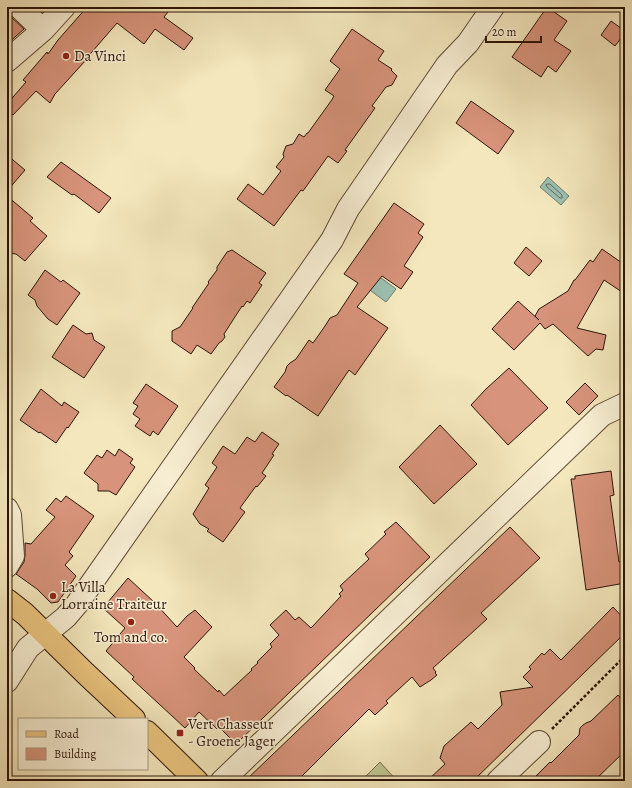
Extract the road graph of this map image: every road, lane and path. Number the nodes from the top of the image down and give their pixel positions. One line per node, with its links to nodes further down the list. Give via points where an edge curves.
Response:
1 (19, 7): 4 (street)
2 (64, 7): 4 (street)
3 (493, 7): 10 (street, via 468,43 447,65 348,209 332,240 77,604)
4 (43, 30): 5 (street)
5 (7, 61)
6 (625, 404): 17 (street, via 602,415)
7 (7, 509): 8 (street, via 10,515 13,556)
8 (7, 566)
9 (7, 600): 10 (main road)
10 (46, 634): 12 (street, via 28,648); 13 (main road)
11 (625, 656): 15 (path)
12 (7, 682)
13 (133, 718)
14 (148, 733): 16 (main road)
15 (539, 742): 18 (street)
16 (197, 781)
17 (222, 781)
18 (498, 781)

